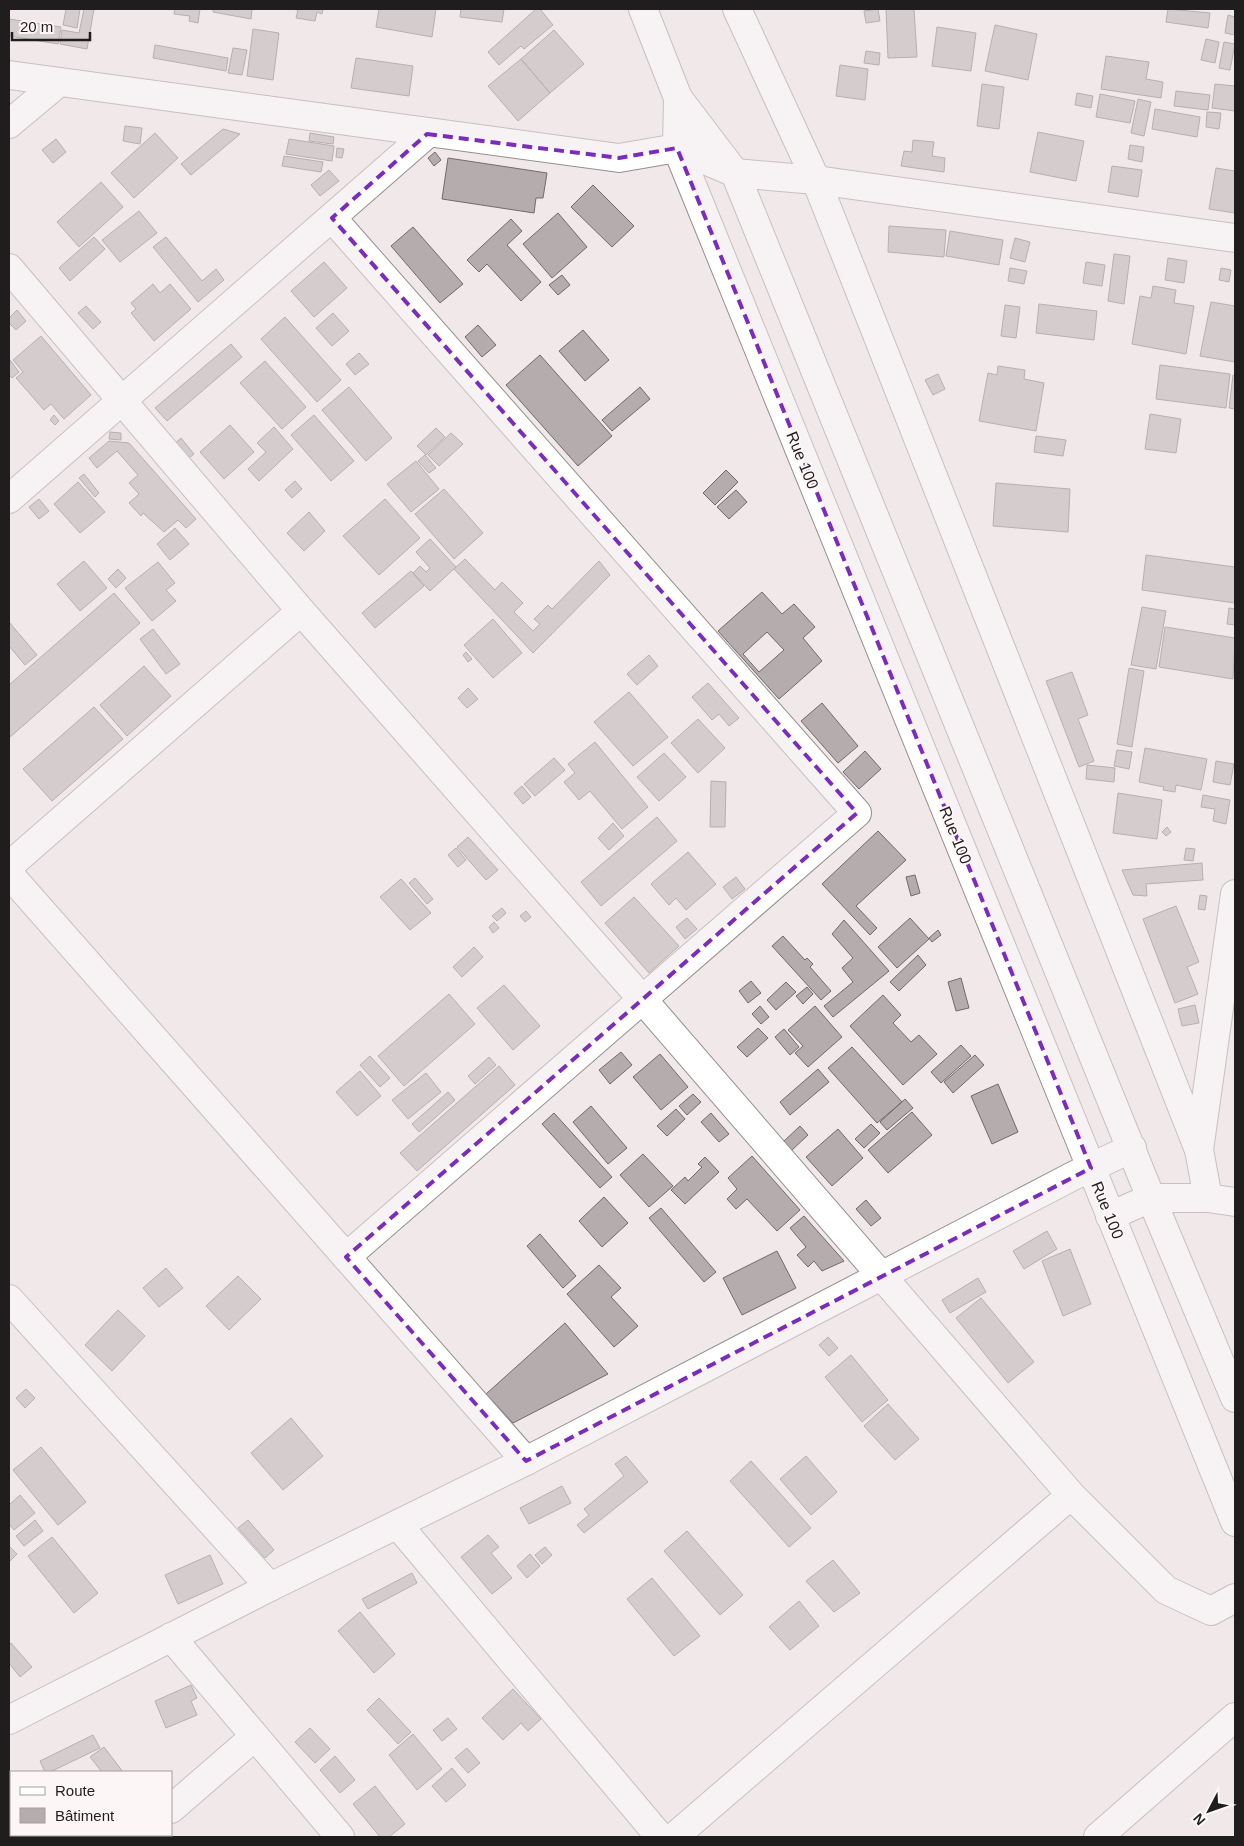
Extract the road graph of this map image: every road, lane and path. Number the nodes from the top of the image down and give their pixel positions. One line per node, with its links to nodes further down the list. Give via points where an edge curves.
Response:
1 (643, 9): 5 (street)
2 (737, 9): 10 (street)
3 (9, 75): 4 (street)
4 (58, 83): 6 (street); 7 (street)
5 (678, 98): 8 (street); 9 (street)
6 (9, 124)
7 (427, 134): 8 (street, via 619,158); 11 (street)
8 (676, 148): 9 (street); 23 (street, Rue 100)
9 (735, 173): 10 (street); 21 (street)
10 (816, 180): 12 (street); 22 (street)
11 (332, 218): 14 (street); 20 (street, via 857,813)
12 (1235, 238)
13 (9, 268): 14 (street)
14 (122, 400): 15 (street); 16 (street)
15 (9, 499)
16 (301, 611): 17 (street); 20 (street)
17 (9, 866)
18 (9, 874): 28 (street)
19 (1235, 894): 22 (street)
20 (643, 1000): 28 (street); 29 (street)
21 (1132, 1148): 23 (street); 24 (street)
22 (1199, 1150): 25 (street)
23 (1091, 1168): 27 (street, Rue 100); 29 (street)
24 (1150, 1198): 25 (street); 27 (street); 31 (street)
25 (1208, 1198): 26 (street)
26 (1235, 1202)
27 (1110, 1216): 34 (street, Rue 100)
28 (346, 1257): 32 (street)
29 (882, 1275): 32 (street); 33 (street)
30 (9, 1299): 36 (street)
31 (1235, 1398)
32 (526, 1461): 35 (street)
33 (1071, 1495): 37 (street, via 1166,1590 1211,1611); 45 (street)
34 (1235, 1522)
35 (398, 1525): 36 (street); 44 (street)
36 (270, 1587): 38 (street)
37 (1235, 1598)
38 (171, 1637): 39 (street); 41 (street)
39 (13, 1712)
40 (1235, 1718): 46 (street)
41 (254, 1737): 42 (street); 43 (street)
42 (172, 1808)
43 (340, 1837)
44 (660, 1837)
45 (674, 1837)
46 (1098, 1837)

